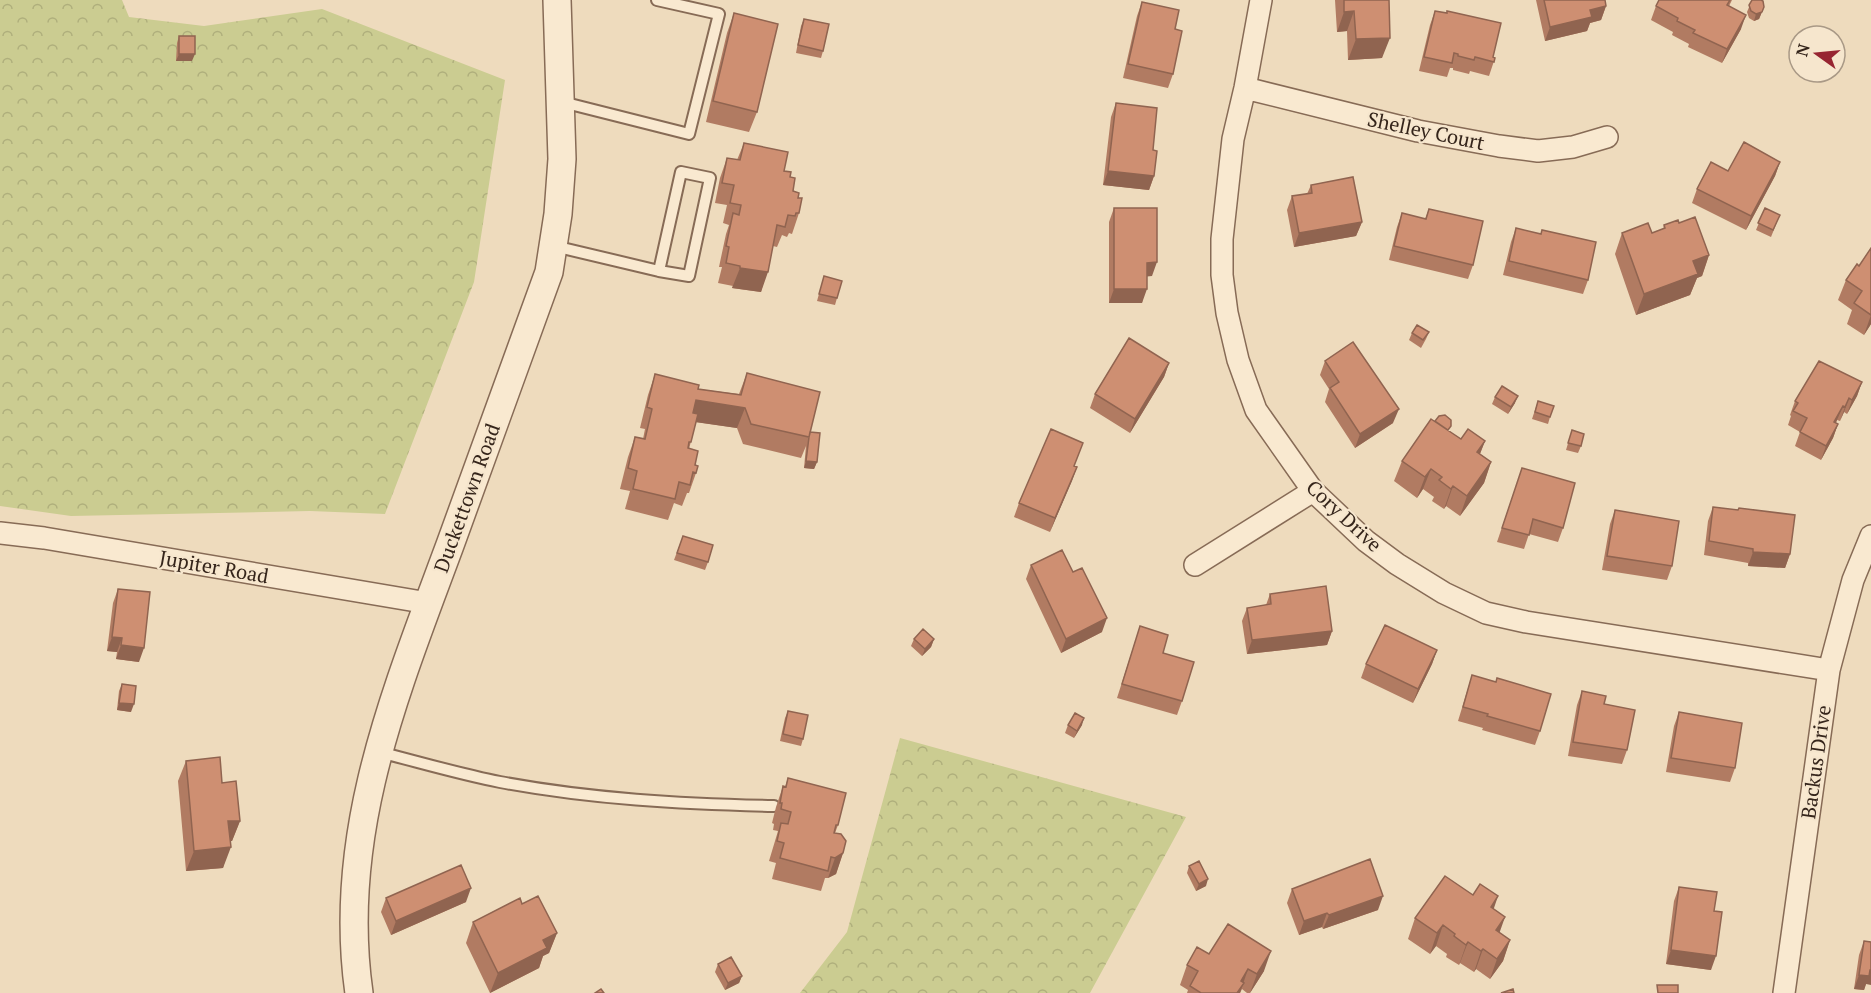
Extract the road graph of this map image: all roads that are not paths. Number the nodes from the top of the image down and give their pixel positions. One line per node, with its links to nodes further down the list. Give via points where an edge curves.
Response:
1 (557, 0): 5 (street, Duckettown Road)
2 (657, 0): 5 (lane, via 719,14 689,134)
3 (1261, 0): 4 (street, Cory Drive)
4 (1245, 88): 6 (street, Shelley Court, via 1418,131 1499,146 1538,151); 9 (street, Cory Drive, via 1233,140 1223,228 1222,275 1227,314 1256,410)
5 (561, 101): 7 (street, Duckettown Road, via 562,159)
6 (1608, 137)
7 (554, 246): 8 (lane); 13 (street, Duckettown Road, via 549,272)
8 (659, 271): 8 (lane, via 689,276 710,178 681,172)
9 (1312, 491): 12 (street); 14 (street, Cory Drive, via 1366,542 1397,564 1486,613)
10 (0, 533): 13 (street, Jupiter Road)
11 (1871, 536): 14 (street, Backus Drive, via 1853,580)
12 (1196, 564)
13 (428, 603): 15 (street, Duckettown Road, via 399,681)
14 (1829, 670): 18 (street, Backus Drive)
15 (379, 752): 16 (lane, via 499,782 597,796); 17 (street, Duckettown Road, via 358,844 354,908)
16 (774, 806)
17 (359, 993)
18 (1784, 993)

